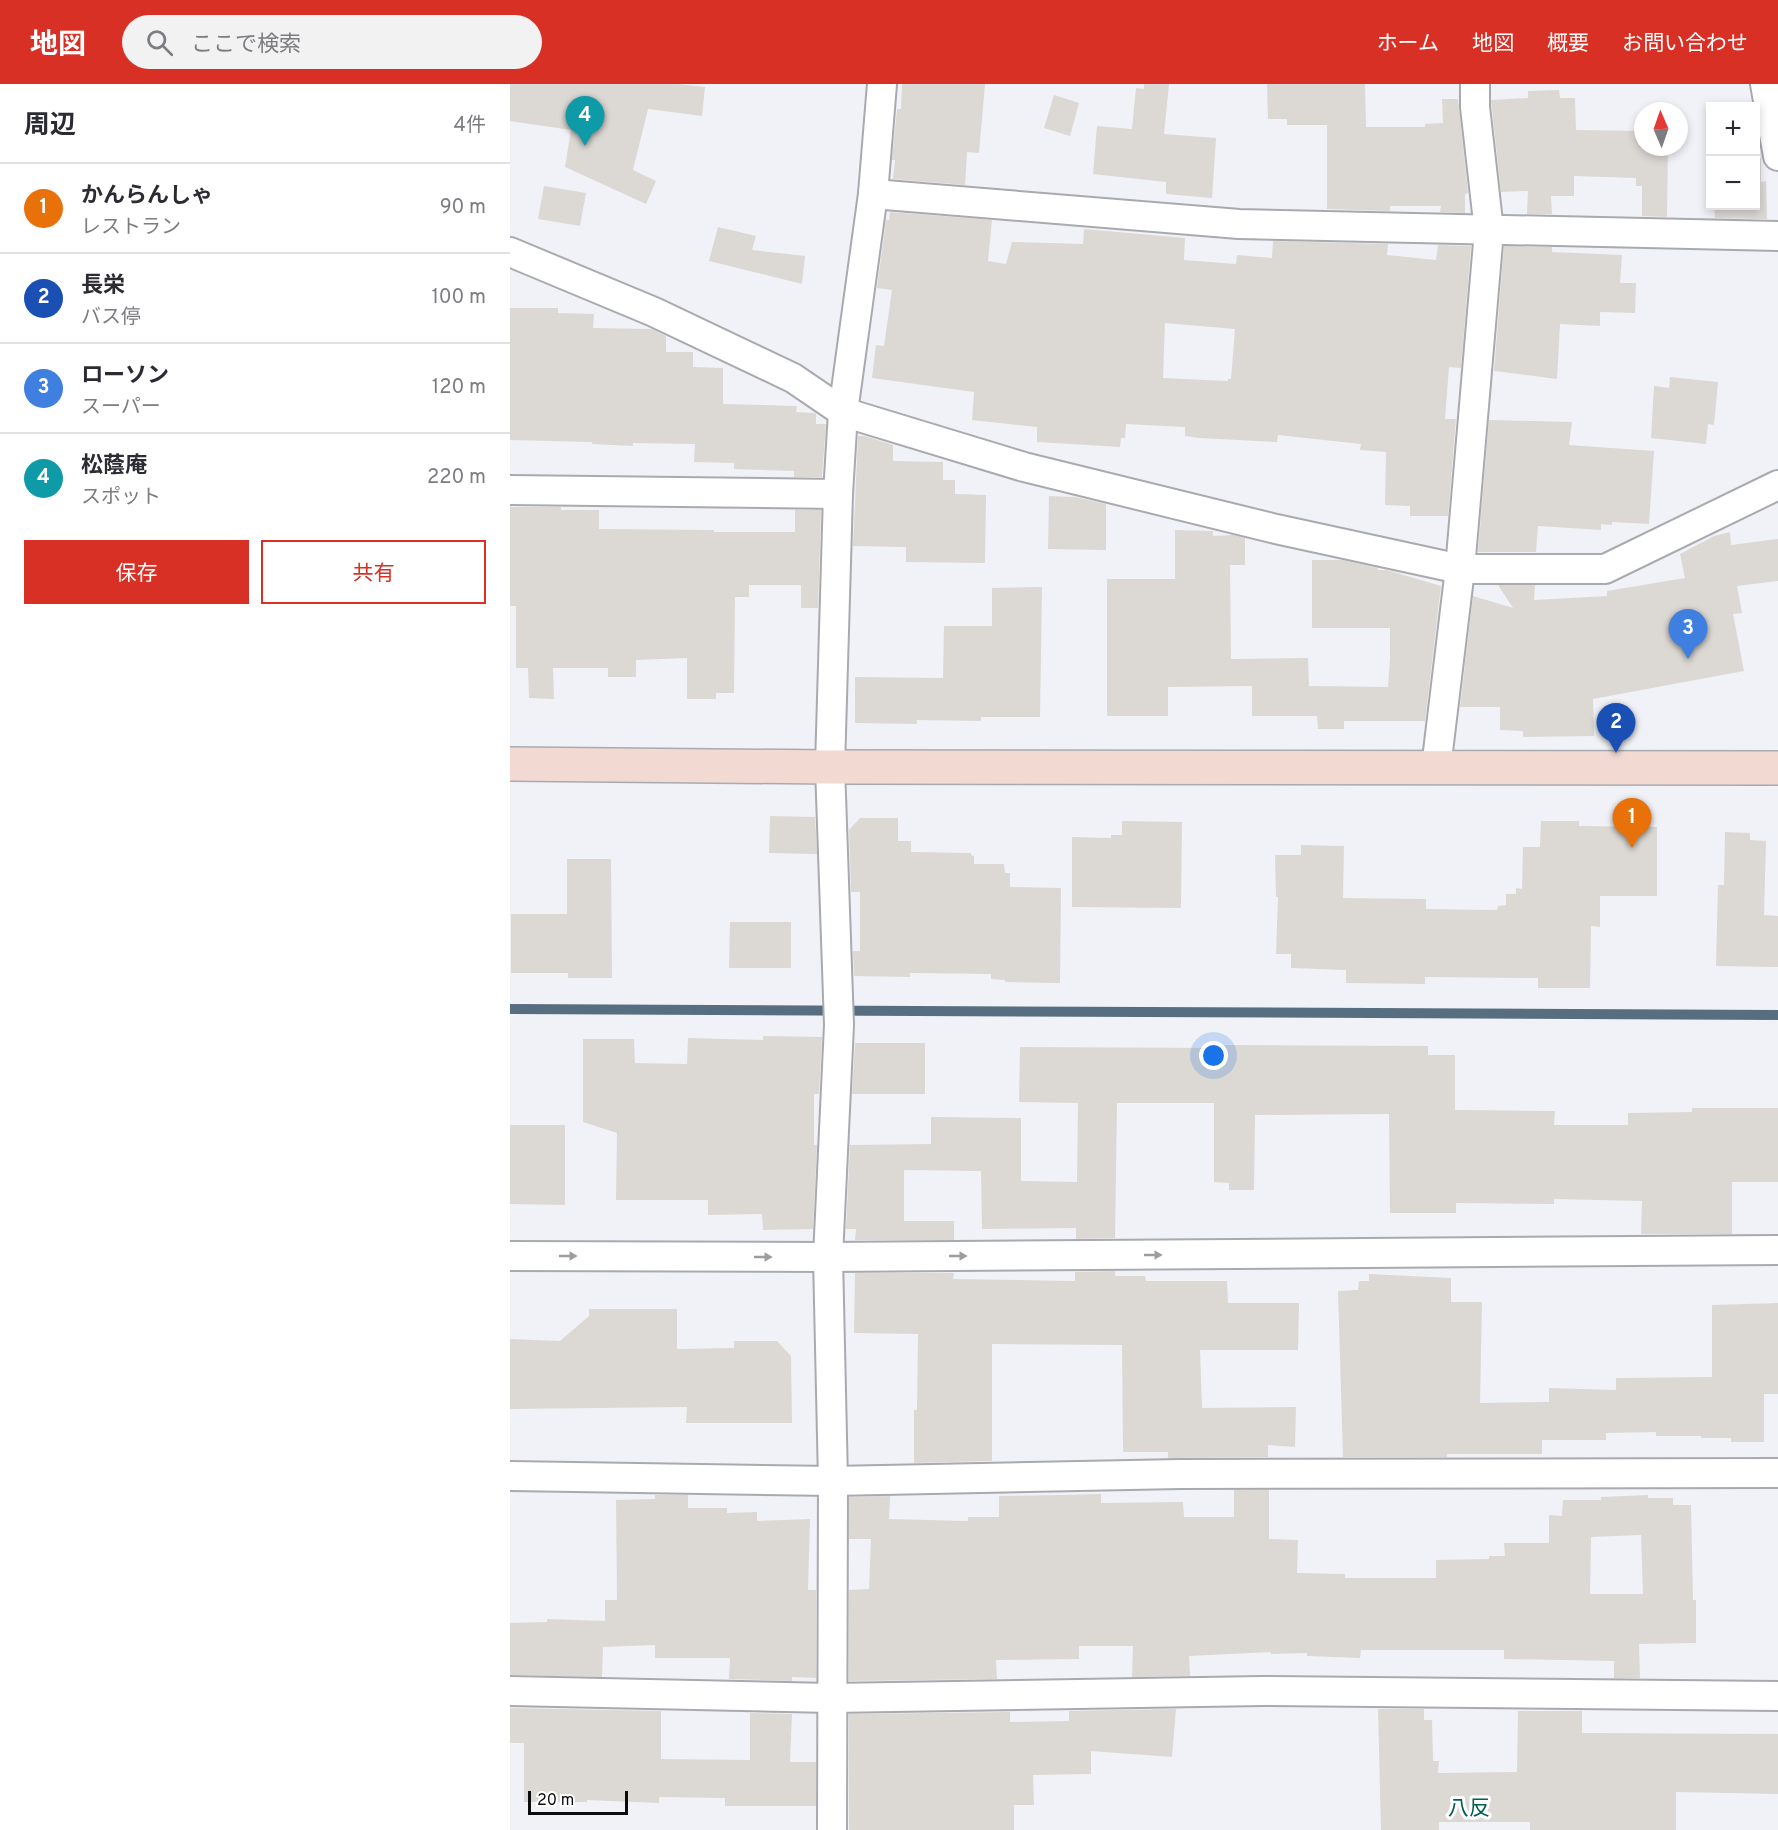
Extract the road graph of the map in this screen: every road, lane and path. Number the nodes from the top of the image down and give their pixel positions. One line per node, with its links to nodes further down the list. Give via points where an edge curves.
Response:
1 (882, 84): 5 (street)
2 (1474, 84): 6 (street)
3 (1770, 93): 4 (street)
4 (1778, 156)
5 (873, 194): 6 (street, via 1239,224); 9 (street)
6 (1489, 231): 7 (street); 13 (street)
7 (1778, 236)
8 (510, 252): 9 (street, via 654,312 793,378)
9 (843, 412): 12 (street); 13 (street, via 1024,467)
10 (1778, 485): 13 (street, via 1605,569)
11 (510, 490): 12 (street)
12 (838, 494): 15 (street)
13 (1460, 569): 16 (street)
14 (510, 764): 15 (street)
15 (830, 767): 16 (street); 20 (street, via 839,1025)
16 (1436, 768): 17 (street)
17 (1778, 768)
18 (1778, 1250): 20 (street, one-way to 18)
19 (510, 1256): 20 (street, one-way to 20)
20 (828, 1257): 23 (street)
21 (1778, 1473): 23 (street, via 1180,1474)
22 (510, 1476): 23 (street)
23 (833, 1481): 26 (street)
24 (510, 1691): 26 (street)
25 (1778, 1696): 26 (street, via 1262,1691)
26 (831, 1698): 27 (street)
27 (832, 1830)

